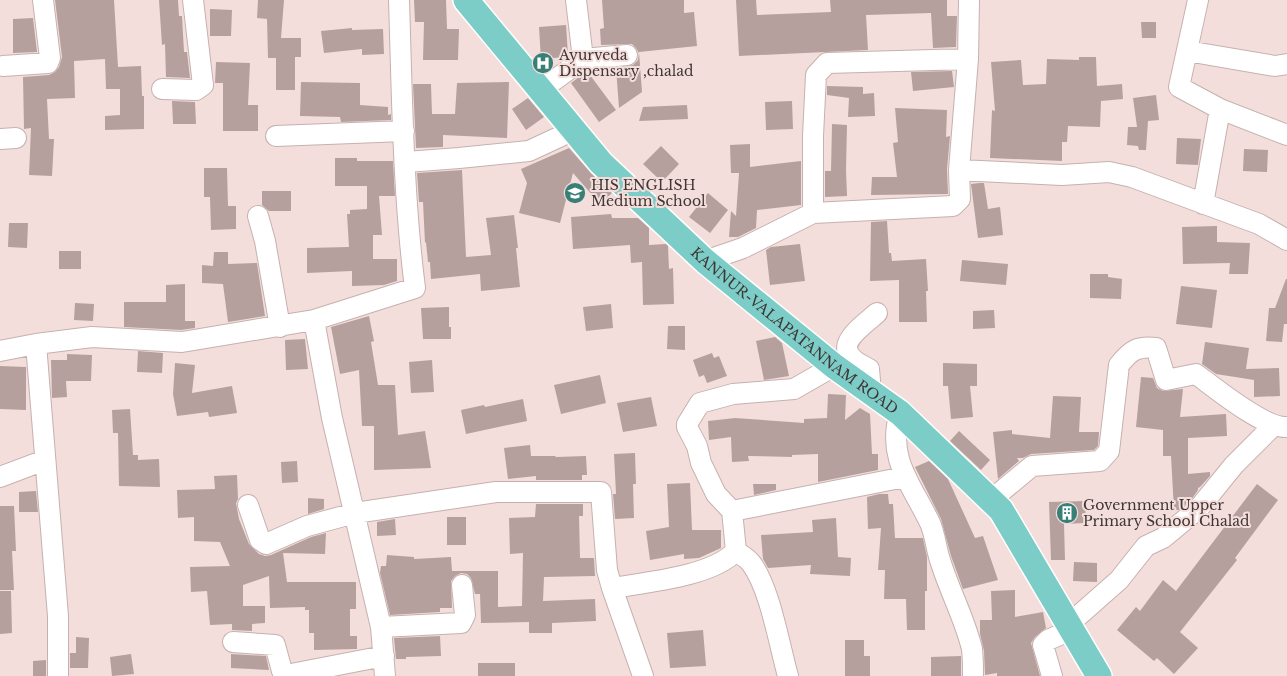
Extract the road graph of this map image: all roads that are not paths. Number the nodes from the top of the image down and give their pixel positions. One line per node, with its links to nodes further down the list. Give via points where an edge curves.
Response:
1 (43, 0): 13 (street, via 48,64)
2 (193, 0): 14 (street, via 203,85 196,90)
3 (399, 0): 18 (street)
4 (466, 0): 15 (main road, KANNUR-VALAPATANNAM ROAD)
5 (576, 0): 10 (street)
6 (969, 0): 11 (street)
7 (1198, 0): 8 (street)
8 (1187, 51): 12 (street, via 1275,66); 16 (street, via 1179,87)
9 (627, 56): 10 (street)
10 (584, 59): 15 (street)
11 (968, 59): 22 (street); 24 (street, via 827,64 816,75)
12 (1287, 64)
13 (3, 66)
14 (162, 89)
15 (541, 90): 17 (main road, KANNUR-VALAPATANNAM ROAD)
16 (1220, 109): 19 (street); 23 (street)
17 (574, 130): 21 (street, via 529,151); 27 (main road, KANNUR-VALAPATANNAM ROAD, via 601,163)
18 (404, 131): 20 (street); 21 (street)
19 (1287, 135)
20 (276, 136)
21 (406, 162): 29 (street, via 415,288)
22 (959, 170): 23 (street, via 1062,175 1109,172 1132,177); 24 (street, via 960,199 953,206)
23 (1203, 204): 26 (street, via 1259,224)
24 (814, 213): 27 (street, via 744,248)
25 (258, 216): 30 (street)
26 (1287, 240)
27 (705, 261): 33 (main road, KANNUR-VALAPATANNAM ROAD)
28 (877, 313): 34 (street, via 848,342 847,351 853,360 869,369)
29 (314, 320): 30 (street); 43 (street, via 332,418)
30 (280, 327): 31 (street, via 182,342 92,337)
31 (36, 344): 32 (street); 37 (street)
32 (0, 351)
33 (834, 366): 34 (main road, KANNUR-VALAPATANNAM ROAD); 42 (street, via 794,389 733,394 700,403 687,424 716,494)
34 (871, 392): 35 (main road, KANNUR-VALAPATANNAM ROAD)
35 (900, 413): 39 (street, via 896,443); 40 (main road, KANNUR-VALAPATANNAM ROAD)
36 (1280, 427): 40 (street, via 1244,408 1196,374 1166,380 1156,348 1141,347 1127,355 1119,365 1109,451 1100,461 1032,466); 48 (street, via 1234,465 1199,508 1163,538 1146,546 1131,568)
37 (45, 460): 38 (street); 51 (street, via 58,616)
38 (0, 477)
39 (905, 477): 42 (street); 54 (street, via 930,524 939,559 968,636)
40 (991, 500): 48 (main road, KANNUR-VALAPATANNAM ROAD, via 1001,510)
41 (248, 505): 43 (street, via 260,540 266,544 307,526)
42 (732, 511): 44 (street)
43 (356, 513): 46 (street, via 496,492 601,492); 47 (street)
44 (736, 551): 46 (street, via 715,565 680,576); 53 (street, via 749,560 761,582)
45 (462, 585): 47 (street, via 465,616 461,624)
46 (612, 588): 52 (street)
47 (381, 627): 50 (street)
48 (1070, 627): 55 (street, via 1044,645); 56 (main road, KANNUR-VALAPATANNAM ROAD)
49 (233, 642): 50 (street, via 276,645 282,671 286,675)
50 (385, 666)
51 (58, 676)
52 (643, 676)
53 (788, 676)
54 (973, 676)
55 (1052, 676)
56 (1099, 676)

